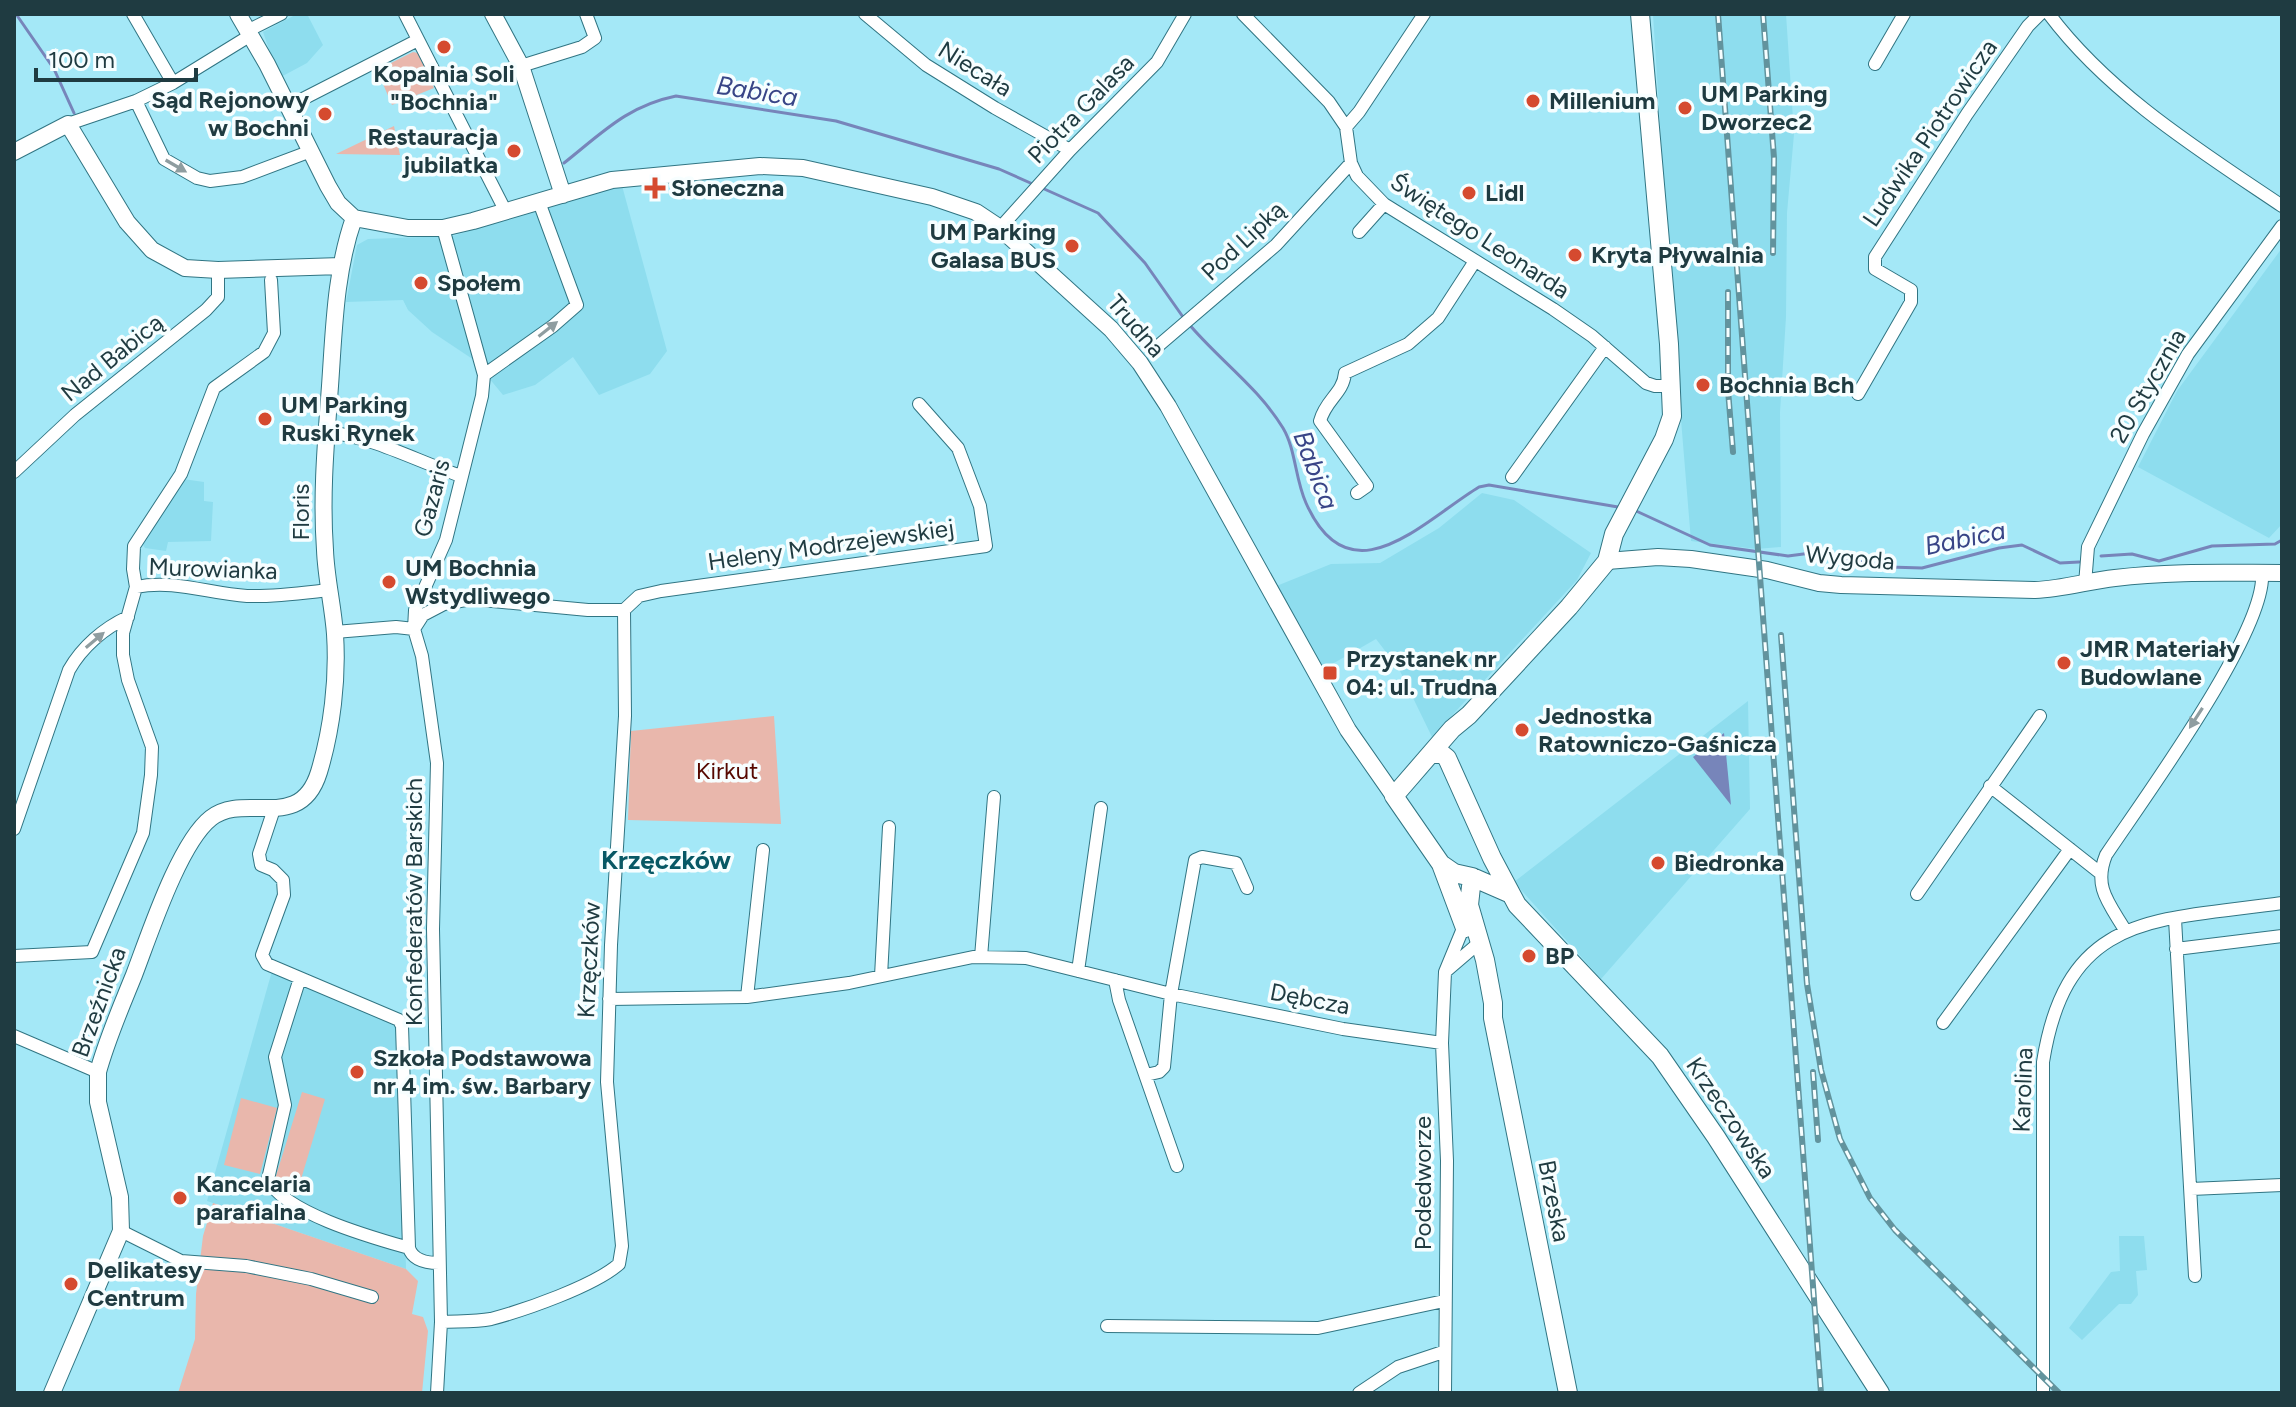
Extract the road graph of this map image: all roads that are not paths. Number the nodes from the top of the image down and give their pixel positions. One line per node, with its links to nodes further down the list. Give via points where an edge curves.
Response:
1 (133, 14): 19 (street)
2 (238, 14): 15 (street)
3 (281, 14): 15 (street)
4 (405, 14): 16 (street)
5 (493, 14): 18 (street)
6 (586, 14): 18 (street, via 595,38)
7 (865, 14): 24 (street, Niecała, via 926,65)
8 (1185, 14): 24 (street, Piotra Galasa, via 1157,62)
9 (1243, 14): 23 (street, Świętego Leonarda, via 1329,102)
10 (1424, 14): 23 (street)
11 (1640, 14): 45 (main road)
12 (1904, 14): 17 (street)
13 (2040, 14): 46 (street, Ludwika Piotrowicza, via 1967,114 1875,257 1875,269 1911,290 1911,302)
14 (2049, 14): 31 (street, via 2110,82)
15 (250, 33): 19 (street); 21 (street)
16 (418, 40): 21 (street); 32 (street)
17 (1875, 64)
18 (521, 66): 28 (street)
19 (173, 83): 20 (street)
20 (136, 101): 22 (street); 25 (street, one-way to 25, via 164,159 197,178 242,177)
21 (289, 106): 25 (street)
22 (68, 124): 26 (street); 40 (street, via 127,222 152,250 185,268)
23 (1346, 127): 27 (street, Świętego Leonarda)
24 (1070, 150): 36 (street, Piotra Galasa)
25 (311, 151): 33 (street, via 338,203)
26 (14, 152)
27 (1351, 163): 30 (street, Świętego Leonarda); 42 (street, Pod Lipką, via 1276,245)
28 (563, 195): 29 (street, Trudna); 36 (street, Trudna, via 635,176 803,168 932,197 976,212)
29 (539, 202): 32 (street, Trudna); 44 (street, one-way to 29, via 577,305)
30 (1384, 204): 37 (street); 38 (street, Świętego Leonarda)
31 (2282, 206)
32 (506, 212): 35 (street, Trudna)
33 (354, 218): 35 (street, Trudna); 39 (street, Floris)
34 (2282, 226): 56 (street, 20 Stycznia, via 2188,354 2143,434 2088,547)
35 (443, 228): 44 (street)
36 (1000, 228): 66 (street, Trudna, via 1111,329 1140,363 1348,730)
37 (1359, 232)
38 (1475, 261): 43 (street, Świętego Leonarda); 52 (street, via 1438,318 1408,344 1345,373 1344,385 1325,406 1320,421 1367,486)
39 (341, 266): 40 (street); 48 (street, Floris)
40 (218, 270): 49 (street, Nad Babicą, via 218,297 206,310 75,415)
41 (271, 280): 57 (street, via 274,333 264,352 214,388 181,474 134,546)
42 (1158, 346)
43 (1605, 347): 45 (street, Świętego Leonarda, via 1646,383); 51 (street)
44 (484, 375): 50 (street, Gazaris)
45 (1672, 386): 53 (main road, via 1668,431 1614,534)
46 (1858, 394)
47 (919, 404): 59 (street, Heleny Modrzejewskiej, via 958,448 980,506 986,546 661,591 639,596)
48 (327, 432): 50 (street, via 351,434); 58 (street, Floris, via 323,497)
49 (14, 472)
50 (461, 476): 61 (street, Gazaris, via 446,540 415,610)
51 (1512, 477)
52 (1357, 493)
53 (1607, 561): 56 (street, Wygoda, via 1691,559 1841,585 2035,590); 64 (main road, via 1452,729)
54 (2262, 573): 55 (street, Wygoda); 56 (street, Wygoda, via 2114,578); 77 (street, one-way to 77, via 2253,615 2217,686)
55 (2282, 573)
56 (2085, 584)
57 (136, 587): 58 (street, Murowianka, via 184,586 255,596); 60 (street, Murowianka)
58 (329, 590): 62 (street, Floris)
59 (624, 610): 61 (street, via 471,599 423,615); 98 (street, Krzęczków, via 625,716)
60 (128, 617): 72 (street, one-way to 60, via 69,670 96,638); 89 (street, Murowianka, via 123,633 125,668 152,747 143,833 92,952)
61 (414, 629): 62 (street); 109 (street, Konfederatów Barskich, via 437,763 433,929)
62 (335, 632): 68 (street, Floris, via 336,671 324,747 314,784)
63 (2040, 716): 65 (street)
64 (1439, 756): 66 (main road); 75 (main road, Krzeczowska)
65 (1990, 786): 73 (street); 81 (street)
66 (1394, 796): 76 (main road, Trudna)
67 (994, 797): 90 (street)
68 (301, 800): 70 (street, Brzeźnicka)
69 (1101, 808): 91 (street)
70 (274, 809): 94 (street, via 259,854 261,865 283,880 284,895 262,955 267,964); 102 (street, Brzeźnicka, via 220,813 203,827 169,883)
71 (889, 827): 93 (street)
72 (14, 829)
73 (2070, 849): 77 (street); 99 (street)
74 (763, 850): 97 (street)
75 (1489, 850): 78 (main road); 80 (main road, Krzeczowska)
76 (1441, 864): 78 (main road, Krzeczowska); 84 (main road, Brzeska)
77 (2099, 872): 85 (street)
78 (1472, 877): 80 (main road, Krzeczowska); 87 (main road, Brzeska, via 1469,905)
79 (1247, 888): 96 (street, via 1236,863 1195,860)
80 (1511, 894): 121 (main road, Krzeczowska, via 1660,1056)
81 (1917, 894)
82 (2282, 903): 83 (street, Karolina)
83 (2175, 919): 85 (street, Karolina); 88 (street)
84 (1464, 926): 87 (main road, Brzeska); 92 (street, Podedworze)
85 (2125, 930): 122 (street, Karolina, via 2080,963 2049,1026 2043,1062)
86 (2282, 936): 88 (street)
87 (1476, 946): 92 (street); 120 (main road, Brzeska, via 1493,1003)
88 (2176, 949): 106 (street)
89 (14, 956)
90 (981, 957): 91 (street, Dębcza, via 1026,958); 93 (street, Dębcza)
91 (1078, 971): 95 (street, Dębcza)
92 (1445, 972): 101 (street, Podedworze)
93 (881, 976): 97 (street, Dębcza)
94 (300, 978): 108 (street, via 399,1020 402,1026); 108 (street, via 275,1057 285,1105 268,1179 272,1188 308,1214)
95 (1115, 980): 96 (street, Dębcza); 103 (street)
96 (1171, 994): 101 (street, Dębcza); 103 (street, via 1164,1067)
97 (747, 997): 98 (street, Dębcza)
98 (609, 999): 113 (street, Krzęczków, via 607,1082 622,1246 619,1264 528,1307 489,1319)
99 (1943, 1023)
100 (14, 1036): 102 (street)
101 (1442, 1043): 112 (street, Podedworze, via 1447,1161)
102 (98, 1072): 107 (street, Brzeźnicka, via 98,1102 120,1197)
103 (1146, 1075): 104 (street)
104 (1177, 1166)
105 (2282, 1185): 106 (street)
106 (2191, 1189): 110 (street)
107 (121, 1231): 111 (street, via 181,1261 246,1266); 116 (street, Brzeźnicka)
108 (409, 1248): 109 (street, via 421,1261)
109 (439, 1263): 113 (street, Konfederatów Barskich)
110 (2195, 1276)
111 (372, 1297)
112 (1444, 1301): 114 (street, via 1318,1328); 115 (street, Podedworze)
113 (441, 1322): 117 (street, Konfederatów Barskich)
114 (1107, 1326)
115 (1443, 1352): 118 (street, via 1398,1367); 119 (street, Podedworze)
116 (52, 1393)
117 (437, 1393)
118 (1359, 1393)
119 (1445, 1393)
120 (1568, 1393)
121 (1880, 1393)
122 (2043, 1393)

